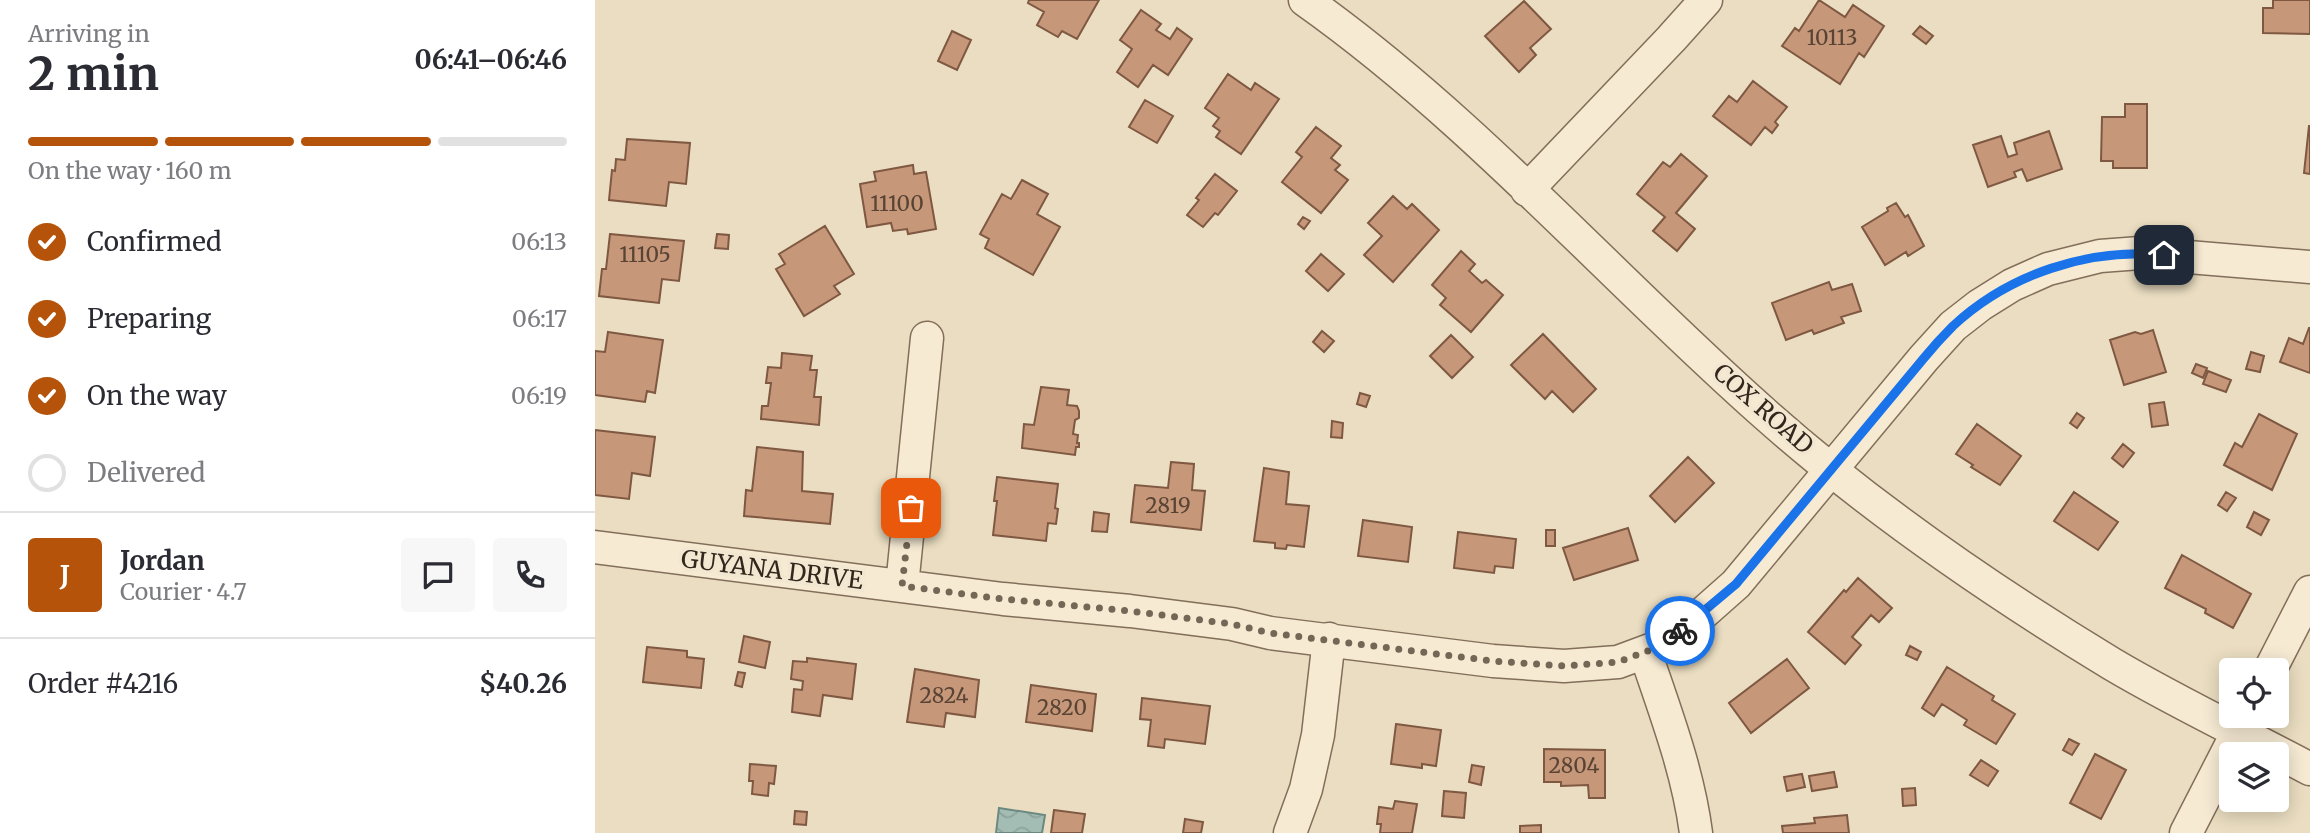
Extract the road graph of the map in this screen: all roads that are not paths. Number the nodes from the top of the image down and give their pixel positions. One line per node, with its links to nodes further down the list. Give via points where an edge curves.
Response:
1 (1305, 0): 3 (street, COX ROAD, via 1449,117)
2 (1706, 0): 3 (street)
3 (1527, 190): 6 (street, COX ROAD, via 1766,415)
4 (2310, 267): 6 (street, GUYANA DRIVE, via 2140,253 2100,256 2048,269 1980,304 1953,326)
5 (927, 338): 8 (street)
6 (1831, 468): 11 (street, GUYANA DRIVE, via 1736,584 1701,615); 13 (street, COX ROAD, via 1983,583 2115,665)
7 (595, 547): 8 (street, GUYANA DRIVE)
8 (902, 586): 10 (street, GUYANA DRIVE)
9 (2310, 592): 12 (street)
10 (1329, 639): 11 (street, GUYANA DRIVE, via 1564,666 1618,662); 17 (street, via 1318,735)
11 (1645, 652): 18 (street, via 1676,742)
12 (2276, 658)
13 (2219, 712)
14 (2239, 728): 19 (street)
15 (2250, 728): 16 (street, COX ROAD)
16 (2310, 768)
17 (1290, 833)
18 (1696, 833)
19 (2186, 833)

